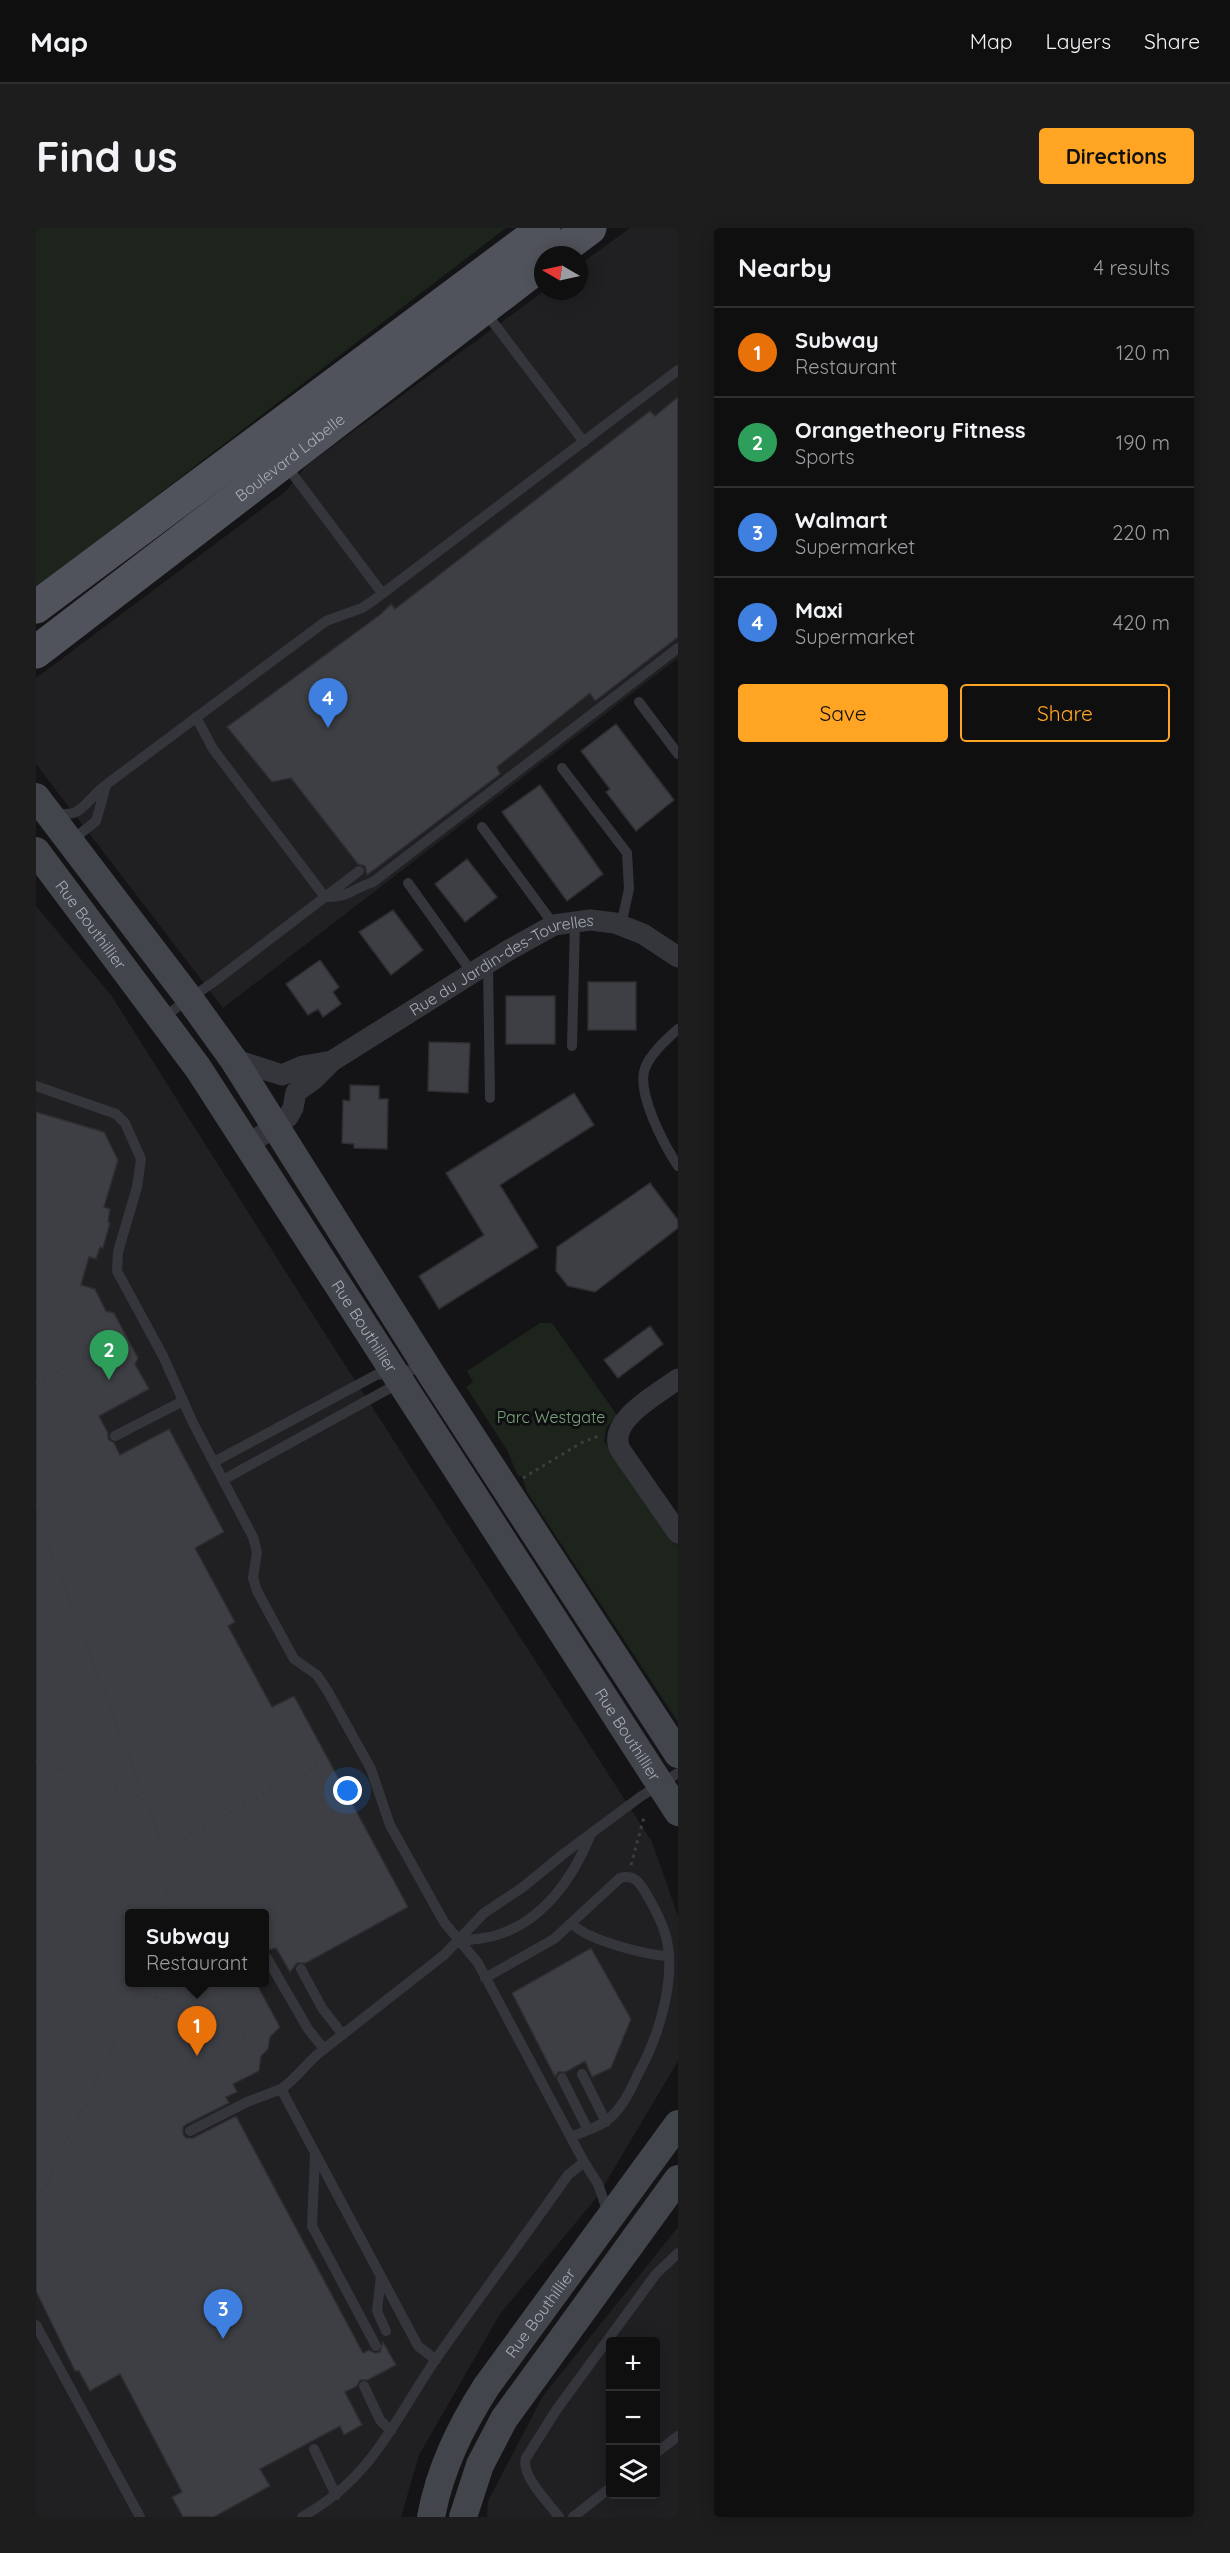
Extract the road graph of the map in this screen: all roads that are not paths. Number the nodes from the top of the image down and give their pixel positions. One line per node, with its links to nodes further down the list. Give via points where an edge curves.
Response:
1 (544, 228): 5 (main road, Boulevard Labelle)
2 (590, 228): 3 (main road)
3 (566, 246)
4 (534, 268): 5 (main road, Boulevard Labelle)
5 (474, 298): 7 (lane); 8 (main road, Boulevard Labelle); 10 (main road, Boulevard Labelle)
6 (678, 370): 7 (lane)
7 (584, 442): 9 (lane)
8 (284, 462): 9 (lane); 12 (main road, Boulevard Labelle)
9 (382, 593): 14 (lane, via 362,608 326,621)
10 (36, 607)
11 (678, 648): 24 (lane, via 373,882 342,898)
12 (36, 652)
13 (639, 702): 15 (lane)
14 (196, 717): 17 (lane); 24 (lane, via 213,749)
15 (678, 754)
16 (562, 768): 26 (lane, via 627,854 629,889)
17 (106, 786): 18 (lane, via 78,812); 20 (lane, via 96,821)
18 (43, 805): 20 (street, Rue Bouthillier)
19 (482, 827): 25 (lane)
20 (70, 842): 29 (street, Rue Bouthillier)
21 (38, 857): 30 (street, Rue Bouthillier)
22 (359, 871): 24 (lane)
23 (408, 883): 28 (lane)
24 (325, 897): 29 (lane)
25 (565, 924): 26 (street, Rue du Jardin-des-Tourelles, via 590,920); 28 (street, Rue du Jardin-des-Tourelles); 32 (lane)
26 (621, 925): 27 (street, Rue du Jardin-des-Tourelles)
27 (678, 957)
28 (481, 969): 33 (street, Rue du Jardin-des-Tourelles); 38 (lane)
29 (189, 998): 30 (lane); 34 (street, Rue Bouthillier)
30 (162, 1018): 40 (street, Rue Bouthillier)
31 (678, 1029): 41 (lane, via 646,1065 642,1079 666,1148)
32 (572, 1046)
33 (332, 1061): 35 (street, Rue du Jardin-des-Tourelles, via 303,1066); 37 (street, Rue du Jardin-des-Tourelles)
34 (245, 1064): 35 (street); 39 (street, Rue Bouthillier)
35 (282, 1075): 37 (street, via 285,1087)
36 (36, 1086): 45 (lane, via 116,1114 140,1153 140,1175 118,1252 117,1271)
37 (294, 1096): 39 (street, Rue du Jardin-des-Tourelles, via 291,1112)
38 (490, 1098)
39 (276, 1126): 40 (street, Rue du Jardin-des-Tourelles); 42 (street, Rue Bouthillier)
40 (248, 1145): 43 (street, Rue Bouthillier)
41 (678, 1166)
42 (428, 1368): 43 (lane); 50 (street, Rue Bouthillier)
43 (397, 1377): 47 (lane, via 376,1375); 48 (lane); 51 (street, Rue Bouthillier)
44 (678, 1379): 49 (street, via 630,1414 617,1434 621,1451)
45 (183, 1401): 46 (lane); 47 (lane)
46 (115, 1436)
47 (214, 1462): 48 (lane)
48 (223, 1480): 55 (lane, via 256,1545 253,1578 257,1591 294,1659 317,1675 327,1690 371,1769 390,1825 444,1922)
49 (675, 1529)
50 (678, 1754)
51 (669, 1778): 52 (street, Rue Bouthillier); 53 (lane)
52 (678, 1812)
53 (590, 1836): 55 (lane, via 484,1913); 55 (lane, via 575,1869 541,1908 496,1936)
54 (572, 1923): 56 (lane, via 588,1935); 56 (lane, via 620,1878 633,1877 664,1930); 59 (lane, via 546,1945)
55 (460, 1941): 59 (lane); 60 (lane)
56 (668, 1956): 65 (lane, via 665,2000 657,2035 626,2097)
57 (269, 1961): 61 (lane)
58 (301, 1969): 60 (lane, via 322,2008)
59 (485, 1978): 69 (lane)
60 (343, 2035): 61 (lane)
61 (324, 2049): 64 (lane)
62 (582, 2074): 65 (lane)
63 (562, 2078): 67 (lane)
64 (281, 2089): 68 (lane); 70 (lane)
65 (606, 2122): 67 (lane)
66 (678, 2124): 73 (street, Rue Bouthillier)
67 (588, 2130): 69 (lane)
68 (190, 2131)
69 (571, 2137): 71 (lane)
70 (315, 2153): 75 (lane); 78 (lane, via 312,2226)
71 (584, 2162): 73 (lane, via 598,2184); 79 (lane, via 568,2175)
72 (678, 2178): 90 (street, Rue Bouthillier, via 508,2412 480,2465)
73 (610, 2219): 89 (street, Rue Bouthillier, via 496,2372 467,2418 444,2467)
74 (678, 2253): 91 (lane, via 656,2274 526,2458 526,2474)
75 (381, 2276): 77 (lane, via 377,2311); 79 (lane, via 418,2346)
76 (36, 2325): 87 (lane)
77 (386, 2331)
78 (376, 2346)
79 (436, 2360): 81 (lane)
80 (364, 2386): 81 (lane, via 380,2420)
81 (391, 2431): 86 (lane, via 378,2452)
82 (678, 2436): 84 (lane)
83 (314, 2449): 86 (lane)
84 (660, 2450)
85 (606, 2491): 92 (lane)
86 (336, 2495): 88 (lane)
87 (140, 2517)
88 (302, 2517)
89 (431, 2517)
90 (463, 2517)
91 (560, 2517)
92 (573, 2517)

